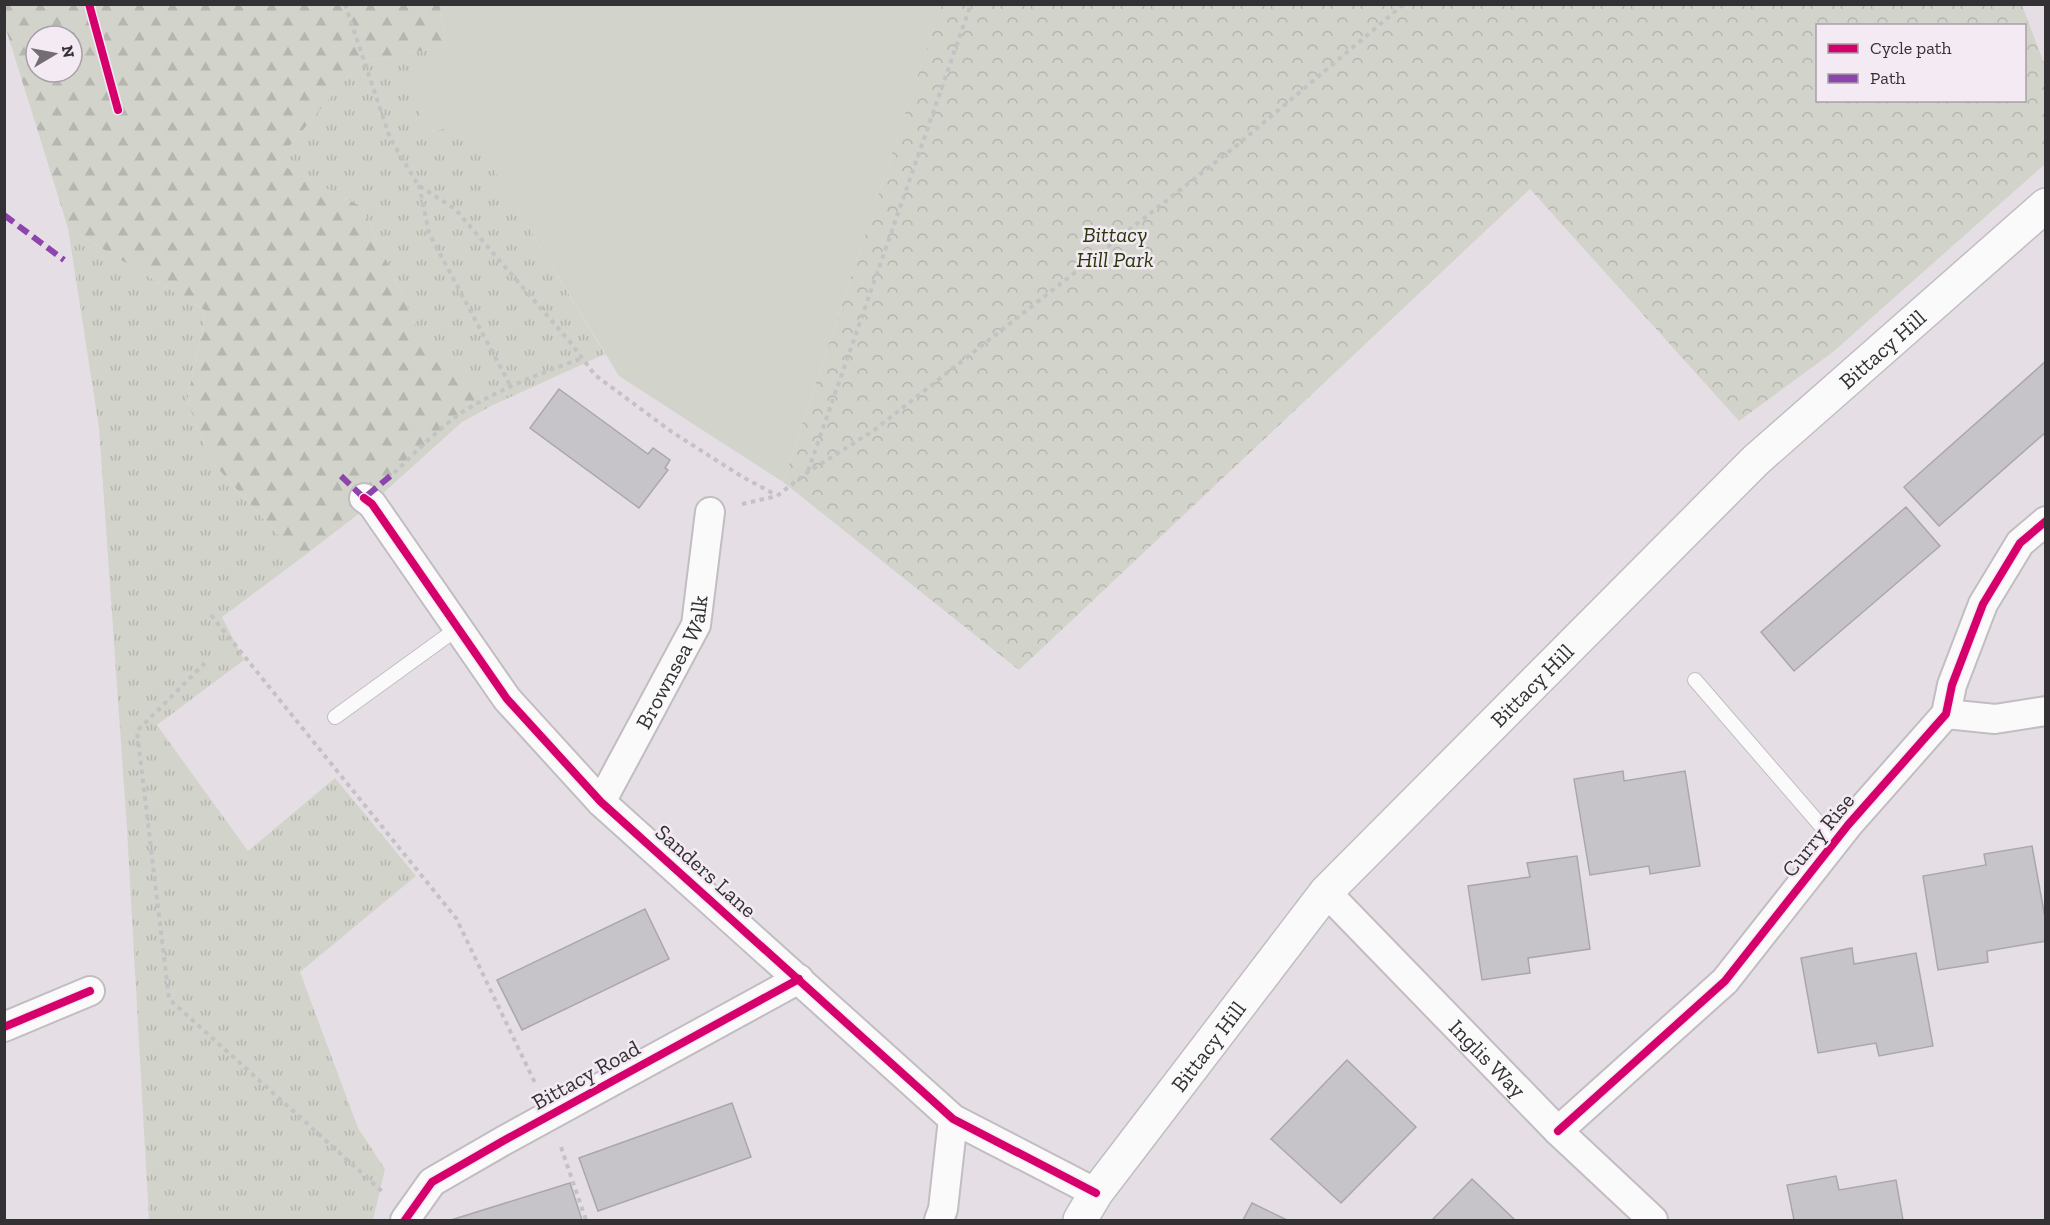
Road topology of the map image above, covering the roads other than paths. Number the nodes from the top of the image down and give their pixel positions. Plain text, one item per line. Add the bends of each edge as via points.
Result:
1 (2046, 205) edge
2 (364, 498) dead end
3 (710, 512) road end
4 (2046, 521) edge
5 (458, 628) junction
6 (1695, 680) dead end
7 (2046, 711) edge
8 (1946, 714) junction
9 (334, 717) dead end
10 (601, 802) junction
11 (1835, 842) junction
12 (1326, 892) junction
13 (799, 978) junction
14 (90, 991) dead end
15 (4, 1026) edge
16 (953, 1119) junction
17 (1558, 1131) junction
18 (1088, 1207) edge
19 (407, 1218) edge
20 (939, 1221) edge
21 (1653, 1221) edge

1 - 12 main road, Bittacy Hill via 1756,460
2 - 5 street, Sanders Lane
3 - 10 street, Brownsea Walk via 696,625
4 - 8 street, Curry Rise via 2020,543 1983,604 1952,685
5 - 9 lane
5 - 10 street, Sanders Lane via 507,699
6 - 11 lane
7 - 8 street via 1995,719
8 - 11 street, Curry Rise
10 - 13 street, Sanders Lane
11 - 17 street, Curry Rise via 1725,981
12 - 17 street, Inglis Way
12 - 18 main road, Bittacy Hill
13 - 16 street, Sanders Lane
13 - 19 street, Bittacy Road via 432,1182
14 - 15 street
16 - 18 street, Sanders Lane
16 - 20 street
17 - 21 street, Inglis Way

